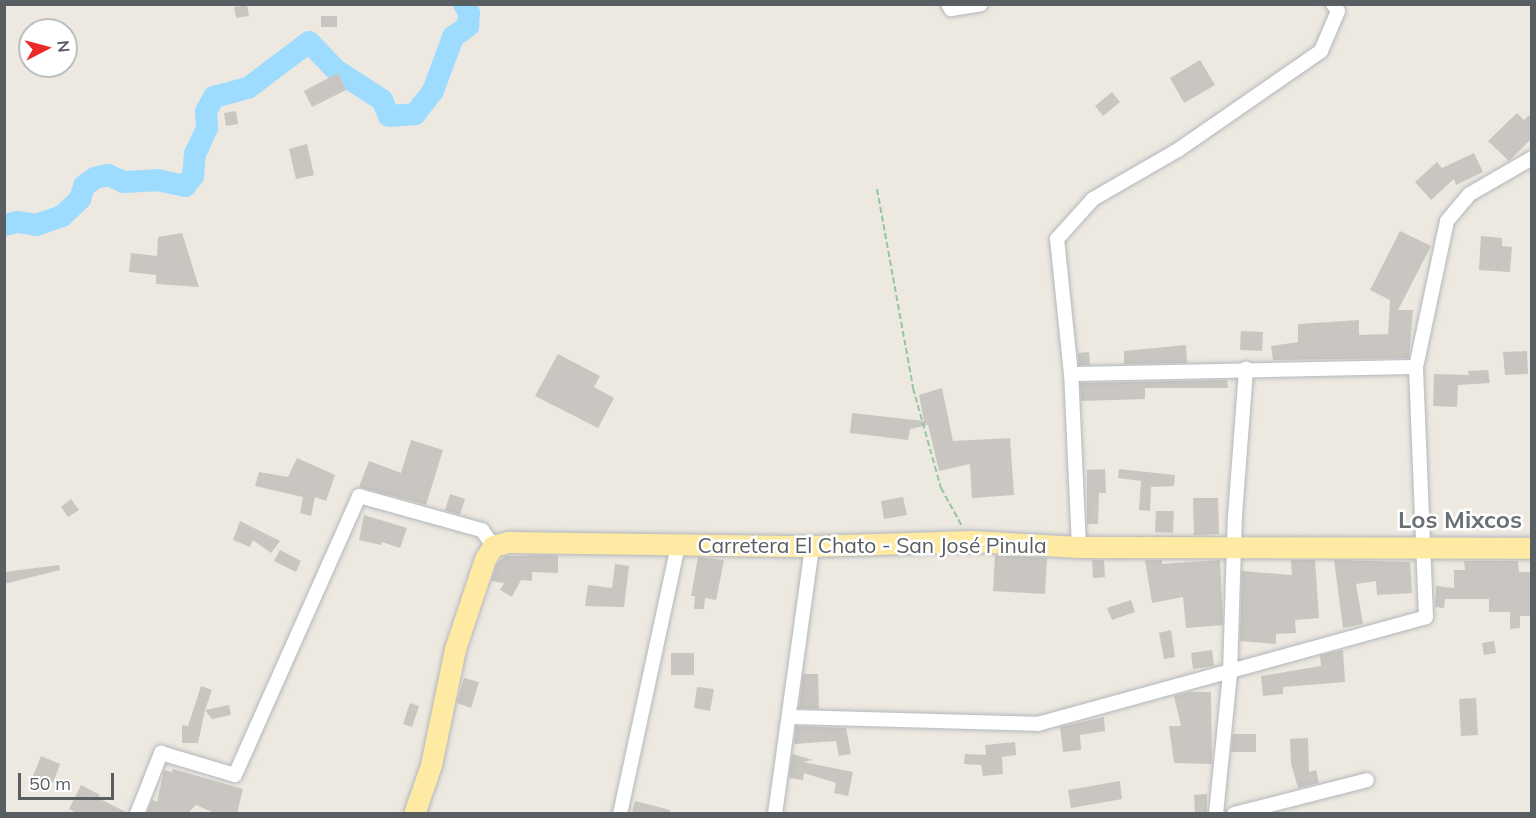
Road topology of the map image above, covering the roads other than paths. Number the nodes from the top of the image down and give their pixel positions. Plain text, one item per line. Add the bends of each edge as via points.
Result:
1 (948, 4) edge
2 (981, 4) edge
3 (1333, 4) edge
4 (1532, 158) edge
5 (1416, 367) junction
6 (1246, 368) junction
7 (1071, 374) junction
8 (678, 545) junction
9 (493, 546) junction
10 (812, 546) junction
11 (1234, 546) junction
12 (1423, 546) junction
13 (1079, 547) junction
14 (1532, 548) edge
15 (1230, 673) junction
16 (790, 717) junction
17 (1366, 780) dead end
18 (137, 813) edge
19 (414, 813) edge
20 (620, 813) edge
21 (775, 813) edge
22 (1216, 813) edge
23 (1234, 813) edge

1 - 2 street via 951,9
3 - 7 street via 1338,11 1321,51 1178,150 1093,199 1057,239
4 - 5 street via 1470,194 1447,221
5 - 6 street
5 - 12 street
6 - 7 street
6 - 11 street
7 - 13 street
8 - 9 main road, Carretera El Chato - San José Pinula via 508,542
8 - 10 main road, Carretera El Chato - San José Pinula
8 - 20 street
9 - 18 street via 482,530 359,496 235,775 161,753
9 - 19 main road via 455,649 431,765
10 - 13 main road, Carretera El Chato - San José Pinula via 971,541
10 - 16 street
11 - 12 main road, Carretera El Chato - San José Pinula
11 - 13 main road, Carretera El Chato - San José Pinula
11 - 15 street
12 - 14 main road, Carretera El Chato - San José Pinula
12 - 15 street via 1426,617
15 - 16 street via 1038,724
15 - 22 street
16 - 21 street
17 - 23 street

